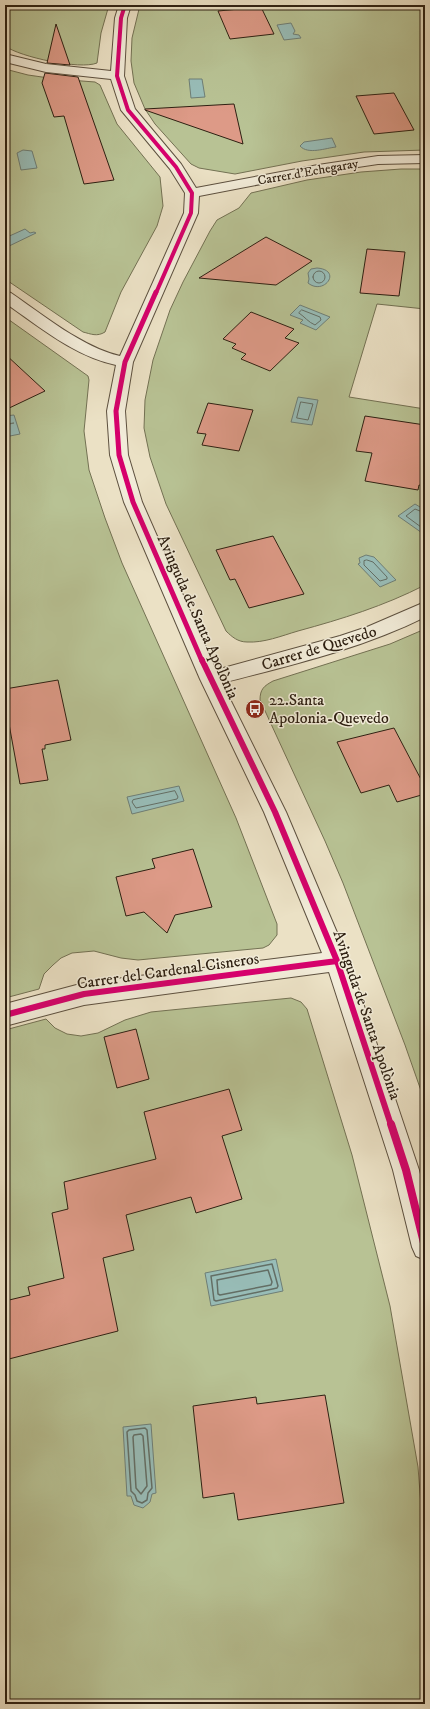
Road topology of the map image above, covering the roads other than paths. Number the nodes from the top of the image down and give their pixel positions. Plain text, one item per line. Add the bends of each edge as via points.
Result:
1 (125, 5) edge
2 (5, 58) edge
3 (117, 76) junction
4 (425, 158) edge
5 (192, 193) junction
6 (5, 296) edge
7 (125, 362) junction
8 (425, 609) edge
9 (210, 679) junction
10 (337, 961) junction
11 (5, 1015) edge
12 (425, 1247) edge

1 - 3 street via 121,18
2 - 3 street via 41,68
3 - 5 street via 128,110 176,167
4 - 5 street, Carrer d'Echegaray via 378,160 318,168
5 - 7 street, Avinguda de Santa Apolònia via 190,213
6 - 7 street via 76,344 106,358
7 - 9 street, Avinguda de Santa Apolònia via 116,411 119,454 133,502
8 - 9 street, Carrer de Quevedo via 354,640
9 - 10 street, Avinguda de Santa Apolònia via 275,812
10 - 11 street, Carrer del Cardenal Cisneros via 84,994
10 - 12 street, Avinguda de Santa Apolònia via 406,1170

